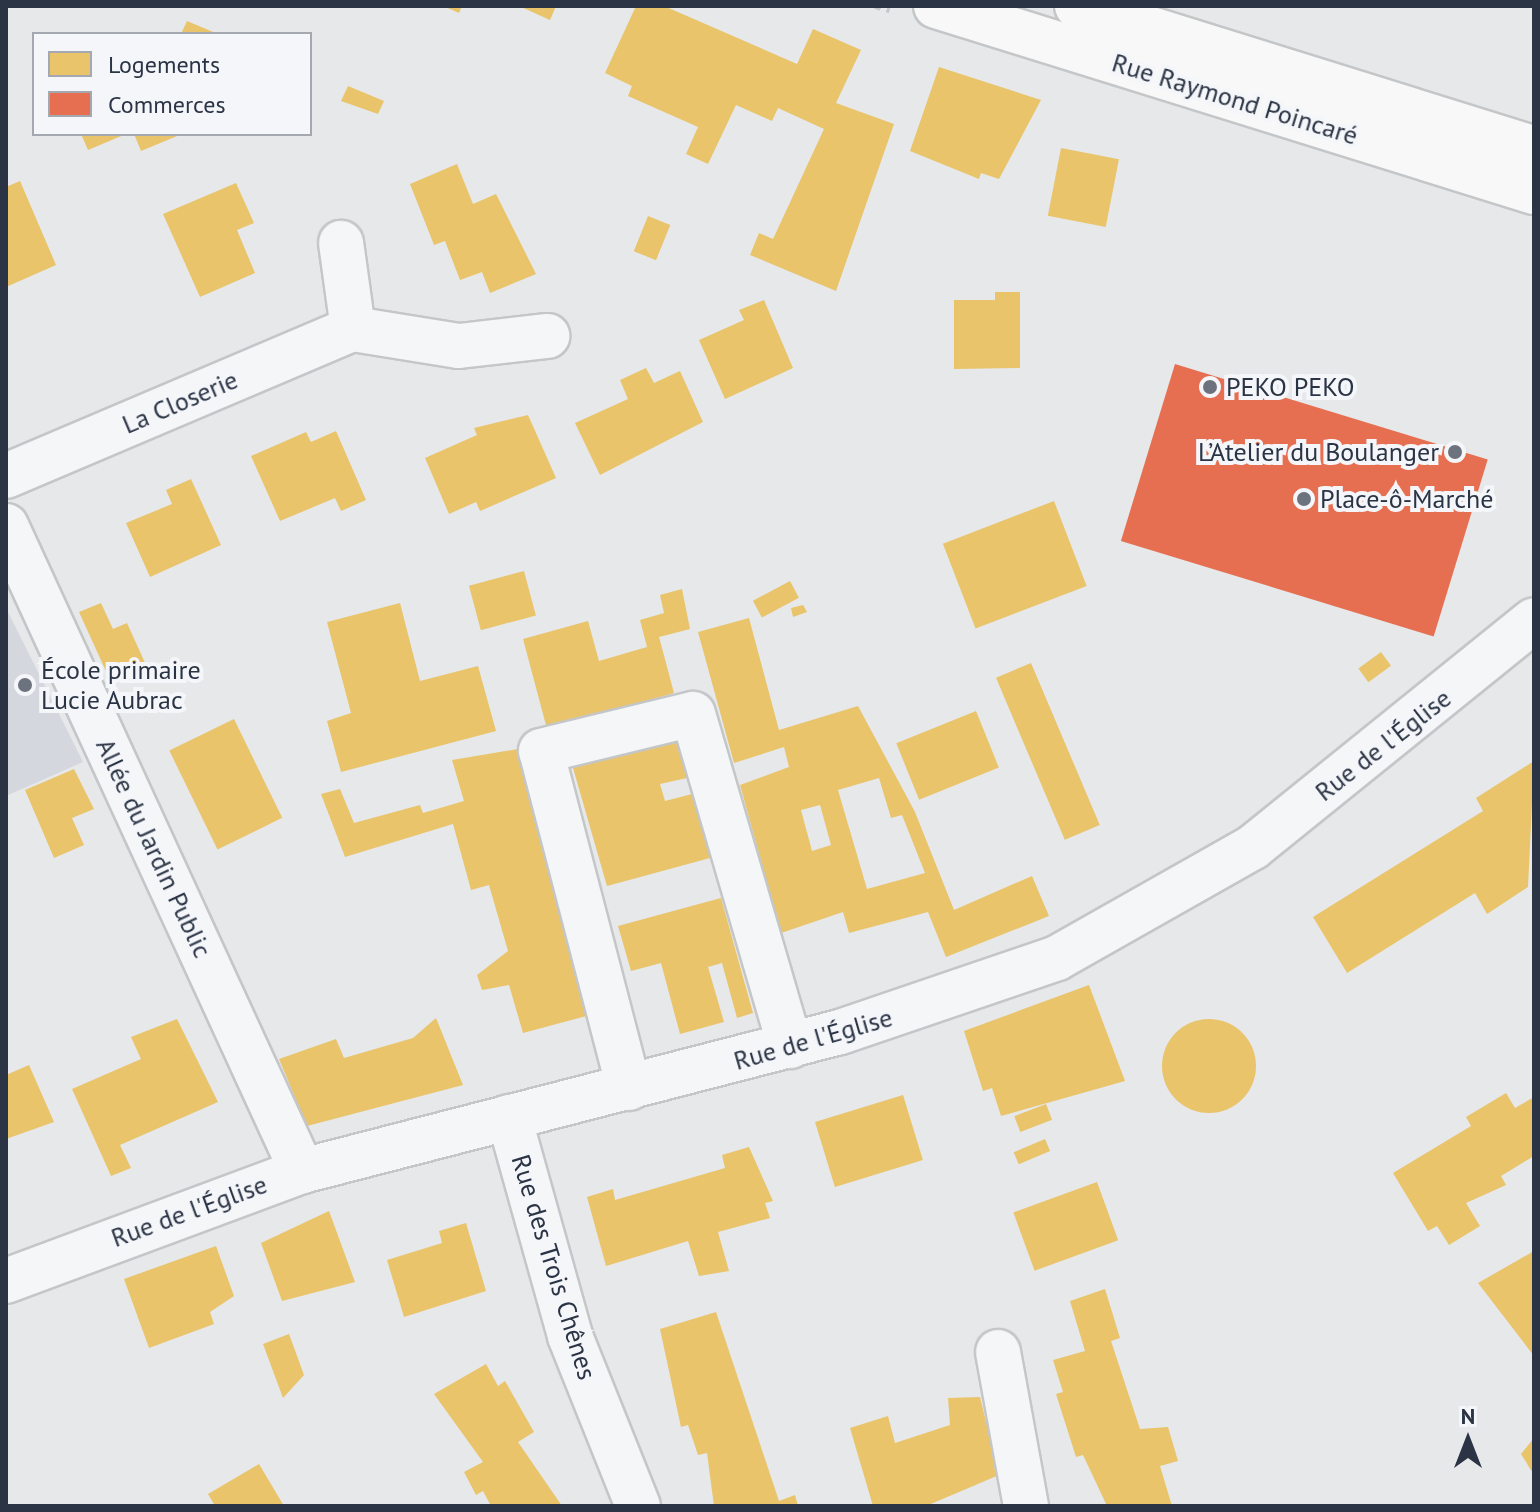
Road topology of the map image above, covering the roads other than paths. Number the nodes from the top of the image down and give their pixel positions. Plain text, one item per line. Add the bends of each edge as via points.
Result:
1 (936, 6) edge
2 (1077, 6) edge
3 (1534, 148) edge
4 (1534, 192) edge
5 (341, 243) dead end
6 (353, 329) junction
7 (547, 336) dead end
8 (6, 476) edge
9 (6, 526) edge
10 (1534, 620) edge
11 (790, 1046) junction
12 (629, 1088) junction
13 (509, 1117) junction
14 (302, 1171) junction
15 (6, 1281) edge
16 (998, 1352) dead end
17 (638, 1506) edge
18 (1026, 1506) edge

1 - 4 main road, Rue Raymond Poincaré
2 - 3 main road, Rue Raymond Poincaré
5 - 6 street
6 - 7 street via 483,347
6 - 8 street, La Closerie
9 - 14 street, Allée du Jardin Public
10 - 11 street, Rue de l'Église via 1253,847 1151,910 998,981
11 - 12 street, Rue de l'Église
11 - 12 street via 693,714 541,751
12 - 13 street, Rue de l'Église
13 - 14 street, Rue de l'Église
13 - 17 street, Rue des Trois Chênes via 570,1336
14 - 15 street, Rue de l'Église
16 - 18 street

